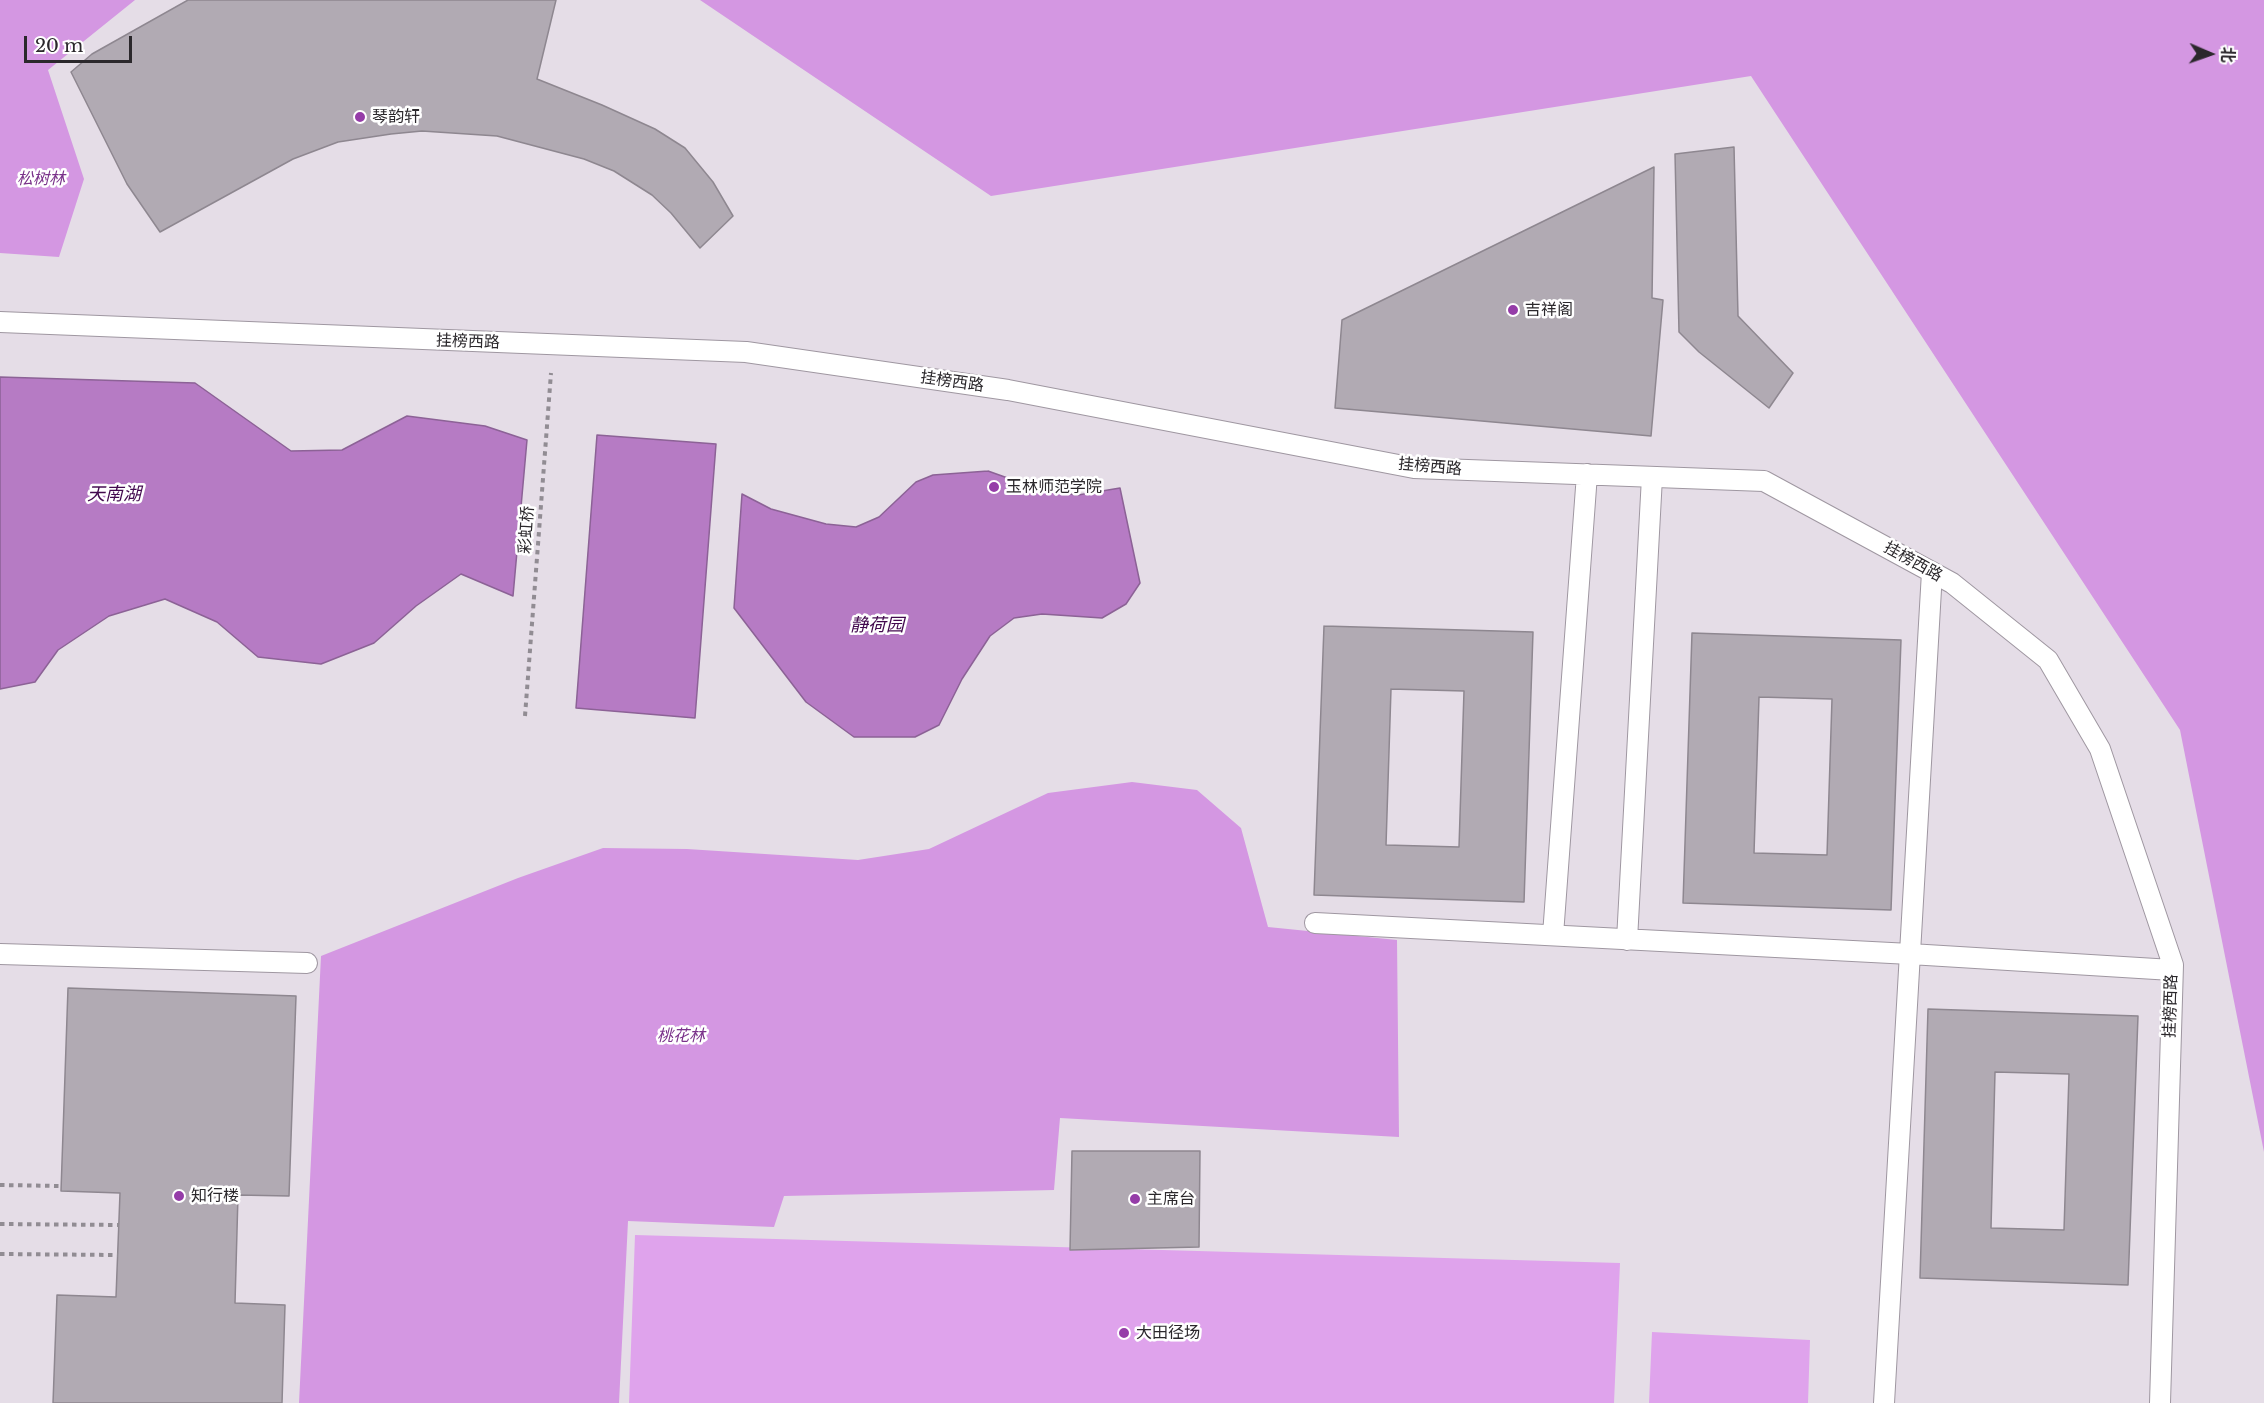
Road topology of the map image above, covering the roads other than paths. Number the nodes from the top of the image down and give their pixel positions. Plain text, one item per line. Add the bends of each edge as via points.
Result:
1 (0, 322) edge
2 (1587, 474) junction
3 (1652, 477) junction
4 (1932, 572) junction
5 (1315, 923) dead end
6 (1553, 935) junction
7 (1627, 940) junction
8 (0, 954) edge
9 (1910, 954) junction
10 (307, 963) dead end
11 (2172, 970) junction
12 (1884, 1403) edge
13 (2160, 1403) edge

1 - 2 lane, 挂榜西路 via 746,352 1008,390 1414,468
2 - 3 lane, 挂榜西路
2 - 6 lane
3 - 4 lane, 挂榜西路 via 1764,481
3 - 7 lane
4 - 9 lane
4 - 11 lane, 挂榜西路 via 1952,583 2048,660 2100,749
5 - 6 lane
6 - 7 lane
7 - 9 lane
8 - 10 lane
9 - 11 lane
9 - 12 lane
11 - 13 lane, 挂榜西路

